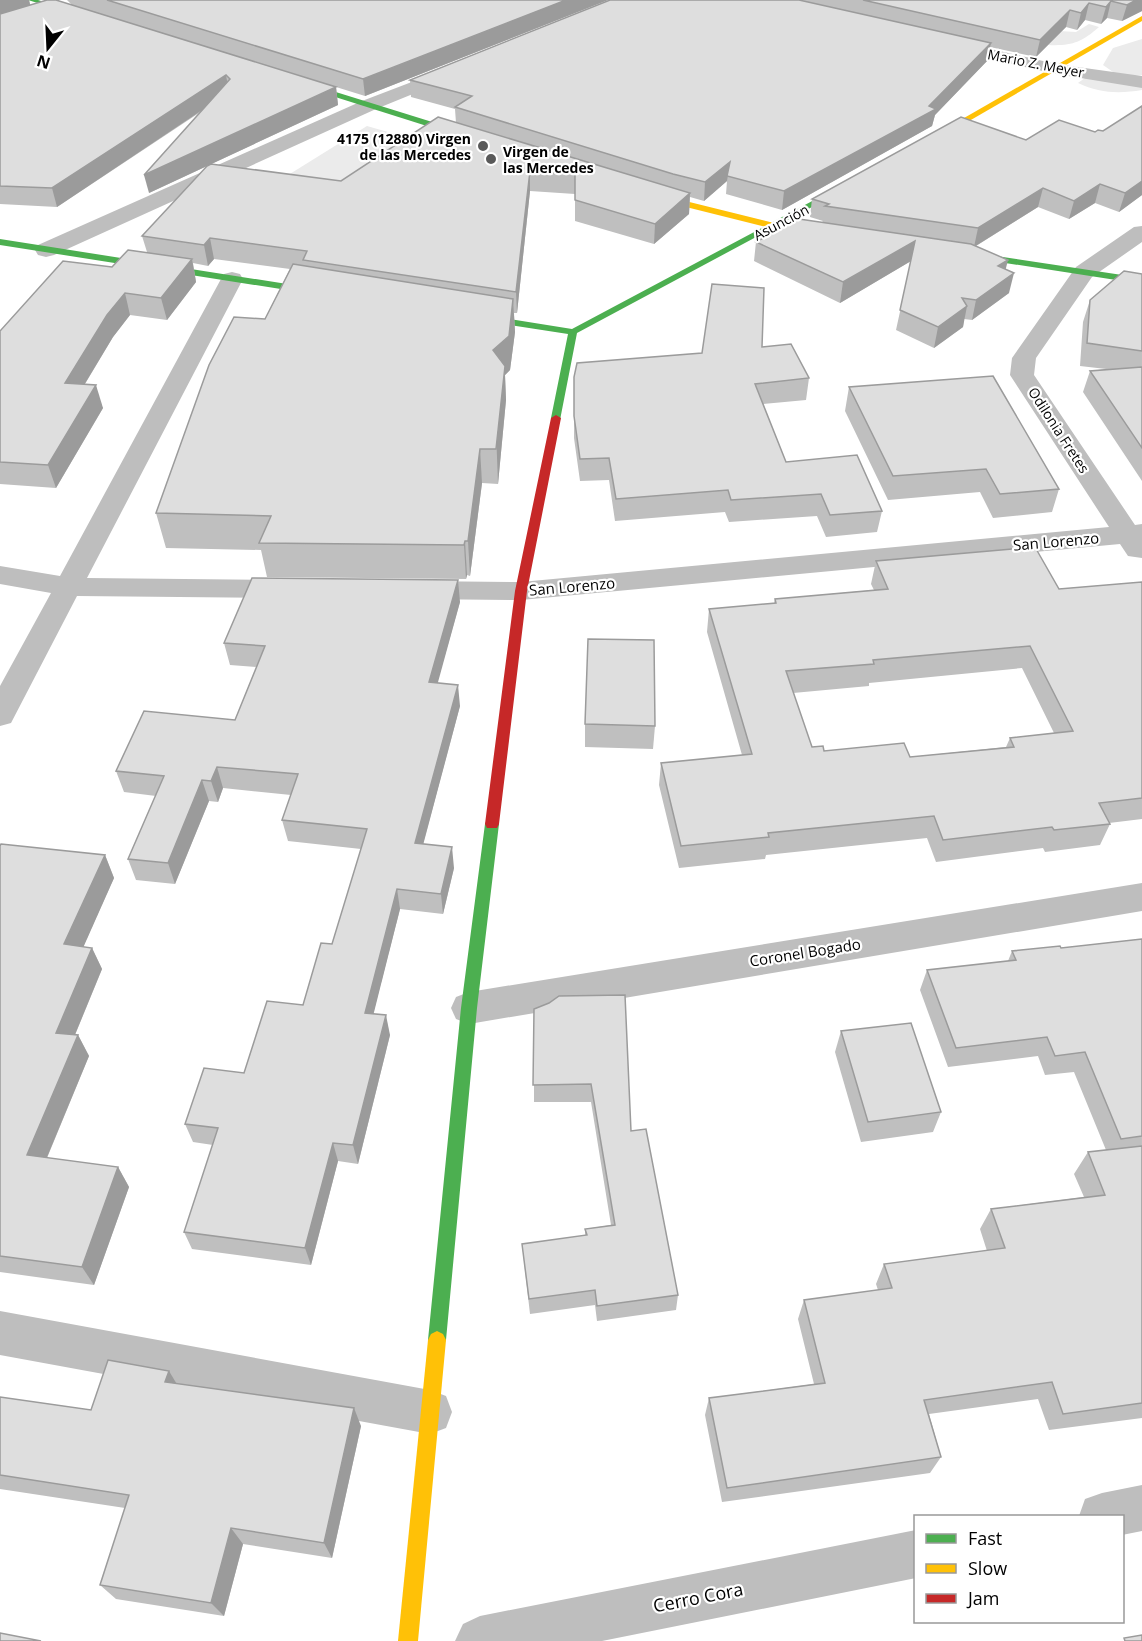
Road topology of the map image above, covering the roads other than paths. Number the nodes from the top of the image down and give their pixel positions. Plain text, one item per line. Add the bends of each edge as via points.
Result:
1 (31, 0) edge
2 (80, 0) edge
3 (56, 8) junction
4 (33, 15) edge
5 (89, 18) edge
6 (1142, 18) edge
7 (929, 40) edge
8 (467, 66) edge
9 (1056, 69) junction
10 (280, 77) edge
11 (1142, 82) edge
12 (369, 105) junction
13 (483, 141) edge
14 (920, 146) edge
15 (868, 175) edge
16 (631, 189) edge
17 (774, 226) junction
18 (1142, 232) edge
19 (843, 237) edge
20 (0, 242) edge
21 (46, 250) junction
22 (946, 252) edge
23 (1083, 272) junction
24 (232, 279) junction
25 (1142, 281) edge
26 (338, 296) edge
27 (455, 314) edge
28 (573, 332) junction
29 (1137, 541) edge
30 (0, 575) edge
31 (68, 587) junction
32 (318, 589) edge
33 (390, 590) edge
34 (521, 591) junction
35 (0, 715) edge
36 (1142, 897) edge
37 (469, 1008) junction
38 (0, 1333) edge
39 (430, 1412) junction
40 (1142, 1508) edge
41 (1107, 1515) edge
42 (914, 1554) edge
43 (408, 1641) edge
44 (480, 1641) edge

1 - 3 street
2 - 3 street
3 - 4 street
3 - 5 street
6 - 9 street
7 - 9 street, Mario Z. Meyer
8 - 12 street
9 - 11 street, Mario Z. Meyer
9 - 14 street
10 - 12 street
12 - 13 street
12 - 21 street
15 - 17 street, Asunción
16 - 17 street
17 - 19 street
17 - 28 street, Asunción
18 - 23 street
20 - 21 street
21 - 24 street
22 - 23 street
23 - 25 street
23 - 29 street, Odilonia Fretes via 1024,358 1022,375
24 - 26 street
24 - 31 street
27 - 28 street
28 - 34 street
29 - 34 street, San Lorenzo
30 - 31 street
31 - 32 street
31 - 35 street
33 - 34 street, San Lorenzo
34 - 37 street
36 - 37 street, Coronel Bogado
37 - 39 street
38 - 39 street
39 - 43 street
40 - 41 street
42 - 44 street, Cerro Cora

